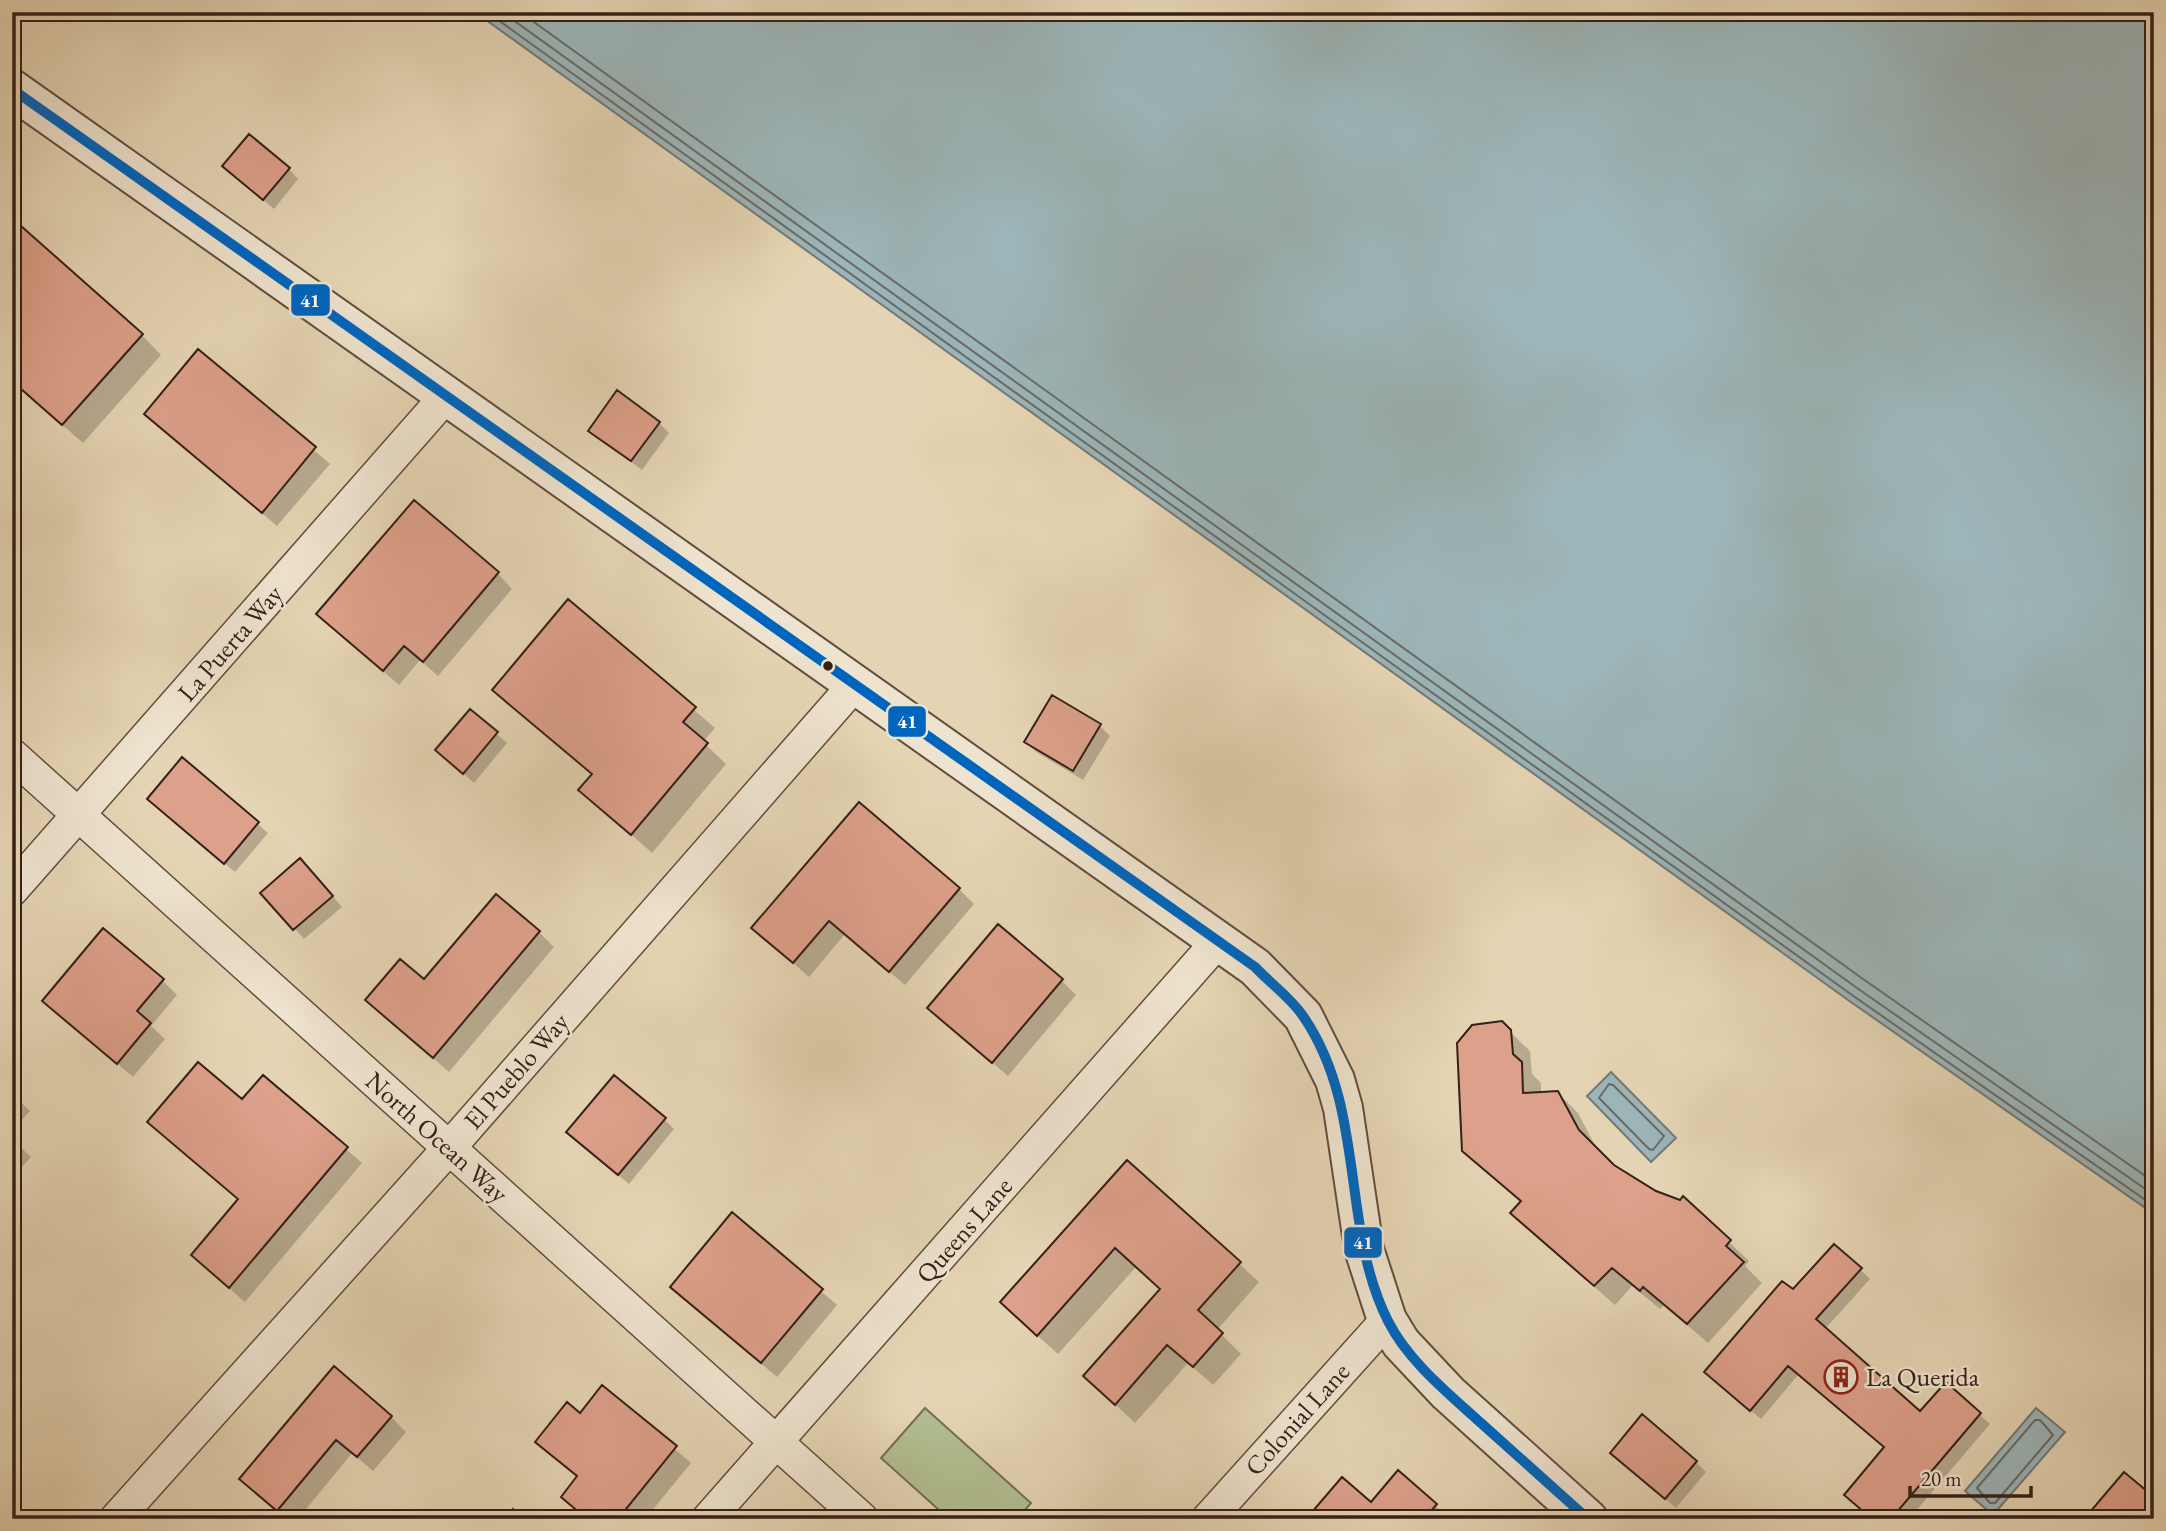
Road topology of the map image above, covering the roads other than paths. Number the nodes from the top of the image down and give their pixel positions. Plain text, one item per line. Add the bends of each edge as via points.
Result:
1 (18, 102) edge
2 (447, 395) junction
3 (856, 683) junction
4 (12, 755) edge
5 (80, 816) junction
6 (12, 890) edge
7 (1219, 940) junction
8 (449, 1148) junction
9 (1387, 1320) junction
10 (777, 1442) junction
11 (116, 1519) edge
12 (708, 1519) edge
13 (862, 1519) edge
14 (1208, 1519) edge
15 (1588, 1519) edge

1 - 2 street
2 - 3 street
2 - 5 street, La Puerta Way
3 - 7 street
3 - 8 street, El Pueblo Way
4 - 5 street, North Ocean Way
5 - 6 street, La Puerta Way
5 - 8 street, North Ocean Way
7 - 9 street via 1255,967 1303,1016 1335,1080 1364,1248
7 - 10 street, Queens Lane
8 - 10 street, North Ocean Way
8 - 11 street, El Pueblo Way
9 - 14 street, Colonial Lane
9 - 15 street via 1401,1343 1448,1393
10 - 12 street, Queens Lane
10 - 13 street, North Ocean Way

